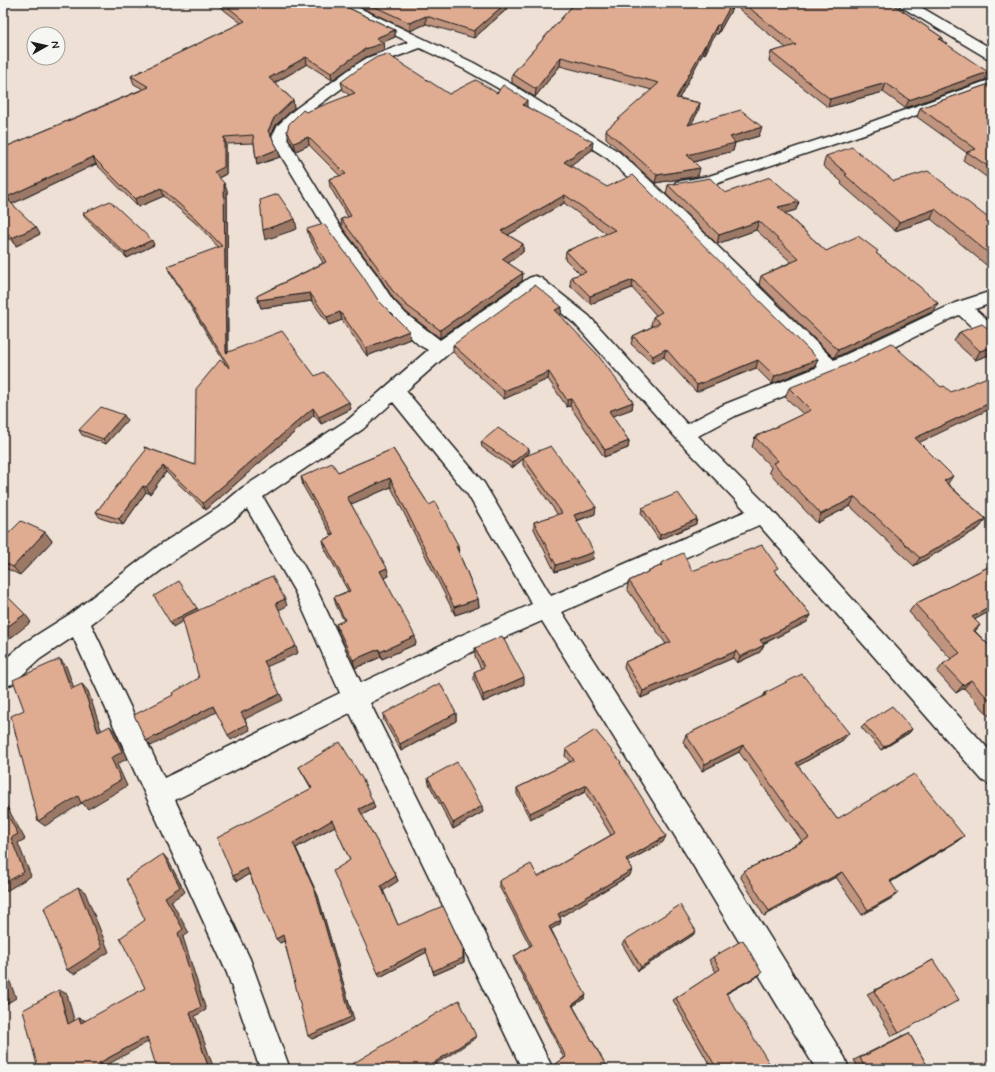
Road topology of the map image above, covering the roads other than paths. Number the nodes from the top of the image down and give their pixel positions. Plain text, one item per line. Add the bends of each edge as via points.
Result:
1 (339, 3) edge
2 (905, 3) edge
3 (420, 43) junction
4 (992, 55) edge
5 (992, 83) edge
6 (651, 190) junction
7 (992, 297) edge
8 (961, 307) junction
9 (992, 334) edge
10 (441, 349) junction
11 (832, 369) junction
12 (394, 390) junction
13 (684, 434) junction
14 (250, 494) junction
15 (762, 514) junction
16 (546, 608) junction
17 (78, 621) junction
18 (3, 676) edge
19 (355, 698) junction
20 (992, 772) edge
21 (159, 794) junction
22 (275, 1069) edge
23 (538, 1069) edge
24 (834, 1069) edge

1 - 3 street
2 - 4 street
3 - 6 street via 469,66 515,92 613,155
3 - 10 street via 372,61 359,69 299,113 282,129 279,139 314,199 386,303 426,340
5 - 6 street via 712,180
6 - 11 street
7 - 8 street
8 - 9 street
8 - 11 street
10 - 12 street
10 - 13 street via 535,282 582,320
11 - 13 street via 730,410
12 - 14 street via 356,424
12 - 16 street via 476,489
13 - 15 street
14 - 17 street via 226,514 169,551
14 - 19 street via 304,587
15 - 16 street
15 - 20 street
16 - 19 street
16 - 24 street via 700,850
17 - 18 street via 32,651
17 - 21 street
19 - 21 street
19 - 23 street
21 - 22 street via 240,969

